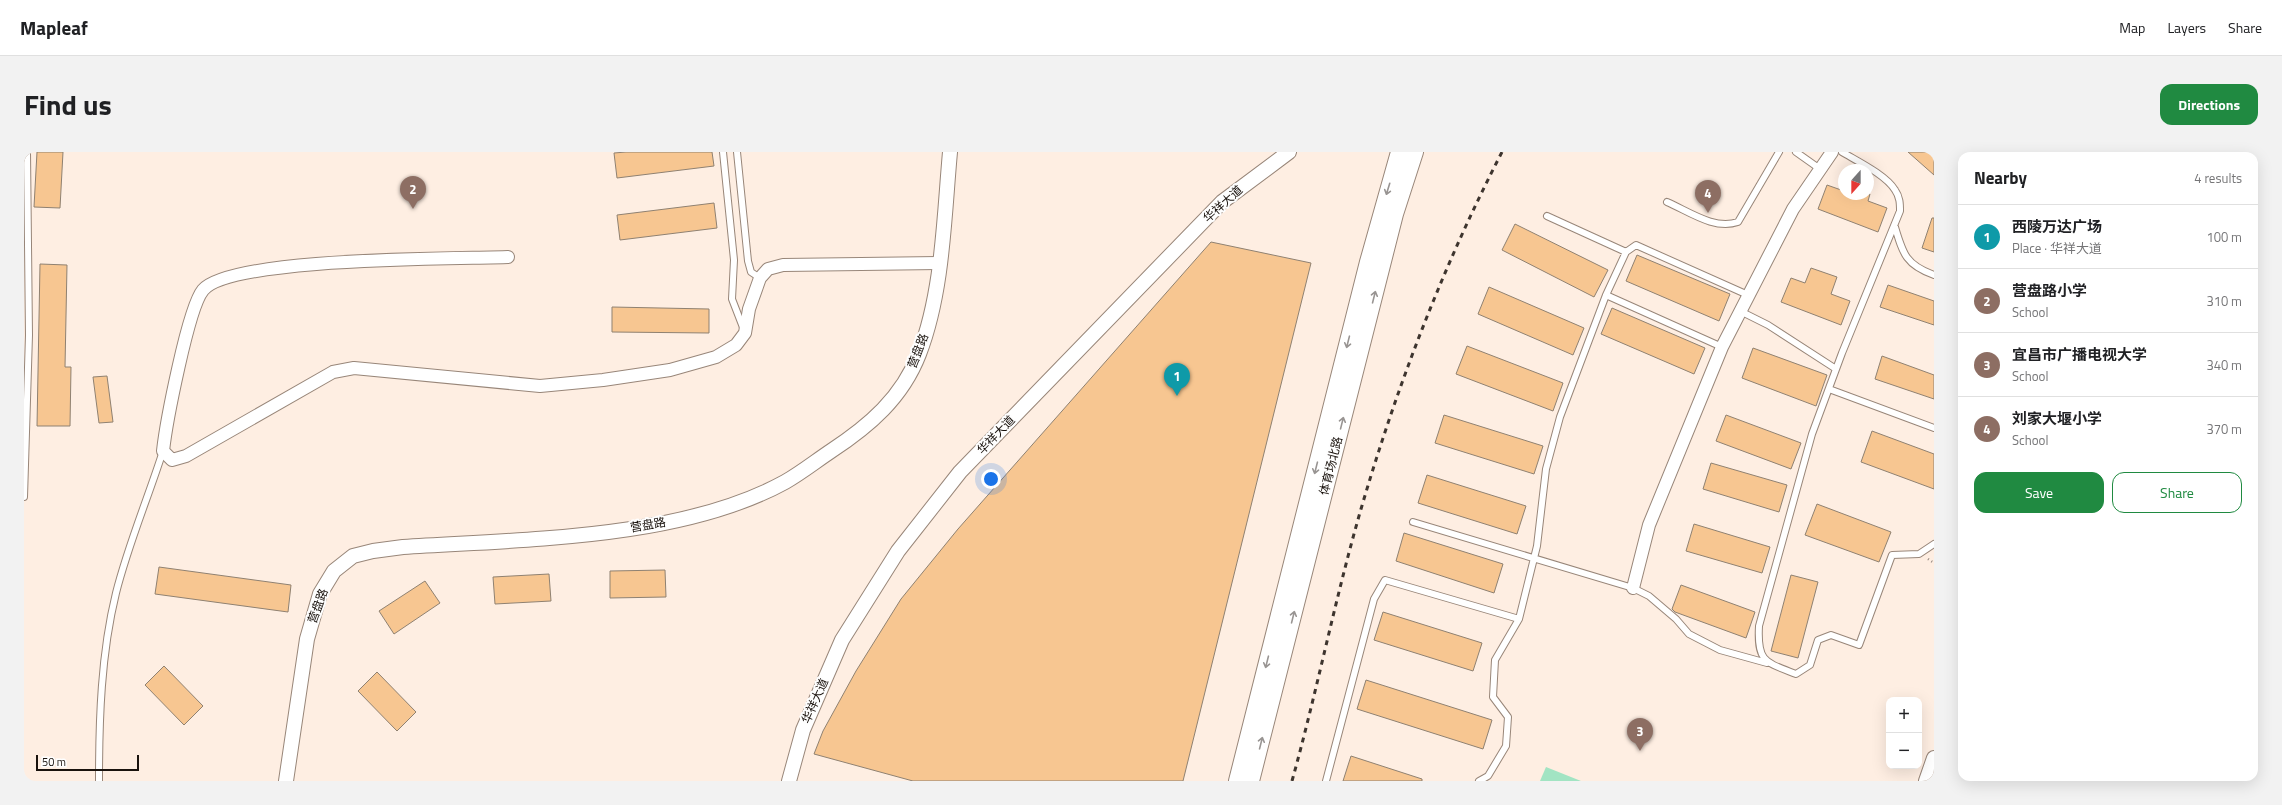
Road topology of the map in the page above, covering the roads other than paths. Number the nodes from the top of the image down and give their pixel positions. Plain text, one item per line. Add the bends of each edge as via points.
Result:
1 (27, 152) edge
2 (722, 152) edge
3 (737, 152) edge
4 (950, 152) edge
5 (1289, 152) edge
6 (1400, 152) edge
7 (1415, 152) edge
8 (1779, 152) edge
9 (1796, 152) edge
10 (1832, 152) edge
11 (1842, 152) edge
12 (1820, 169) junction
13 (1667, 202) dead end
14 (1547, 216) dead end
15 (1895, 227) junction
16 (1626, 252) junction
17 (508, 257) dead end
18 (939, 263) junction
19 (1934, 275) edge
20 (760, 278) junction
21 (1606, 295) junction
22 (1748, 295) junction
23 (1740, 311) junction
24 (746, 333) junction
25 (1722, 347) junction
26 (1836, 369) junction
27 (1829, 389) junction
28 (1934, 428) edge
29 (163, 451) junction
30 (24, 497) edge
31 (1413, 522) dead end
32 (1934, 544) edge
33 (1534, 559) junction
34 (1633, 588) junction
35 (1520, 618) junction
36 (1767, 663) junction
37 (1934, 758) edge
38 (99, 781) edge
39 (286, 781) edge
40 (789, 781) edge
41 (1237, 781) edge
42 (1252, 781) edge
43 (1326, 781) edge
44 (1479, 781) edge
45 (1926, 781) edge

1 - 30 lane via 29,335
2 - 24 lane via 734,260 732,299
3 - 20 lane via 748,261 751,272
4 - 18 street, 营盘路
5 - 40 street, 华祥大道 via 1222,202 960,472 898,551 842,640 803,730
6 -> 41 main road, 体育场北路 via 1366,270
42 -> 7 main road, 体育场北路 via 1393,222
8 - 13 lane via 1738,222 1728,226 1715,224
9 - 12 lane
10 - 12 street
11 - 15 lane via 1895,189 1900,211
12 - 22 street via 1793,209
14 - 16 lane
15 - 19 lane via 1908,261 1920,270
15 - 26 lane
16 - 21 lane
16 - 22 lane via 1636,245
17 - 29 street via 294,265 225,279 204,290 193,315 165,431
18 - 20 street via 783,265 768,269
18 - 39 street, 营盘路 via 929,321 919,354 906,380 888,405 863,430 785,482 743,501 695,517 605,533 373,551 353,556 334,571 320,594 306,638
20 - 24 street via 749,308
21 - 25 lane
21 - 33 lane via 1560,417 1546,469
22 - 23 street
23 - 25 street
23 - 26 lane via 1768,325
24 - 29 street via 736,345 716,357 670,370 540,386 354,368 333,372 186,456 172,460
25 - 34 street via 1649,525
26 - 27 lane
27 - 28 lane
27 - 36 lane via 1812,434 1792,501 1759,626 1758,648
29 - 38 lane via 116,593 99,724
31 - 33 lane
32 - 36 lane via 1919,554 1892,555 1859,645 1830,635 1818,640 1810,665 1796,674
33 - 34 lane
33 - 35 lane
34 - 36 lane via 1649,596 1689,634 1720,650
35 - 43 lane via 1385,580 1374,599
35 - 44 lane via 1495,660 1493,697 1508,717 1506,746 1488,776
37 - 45 street

